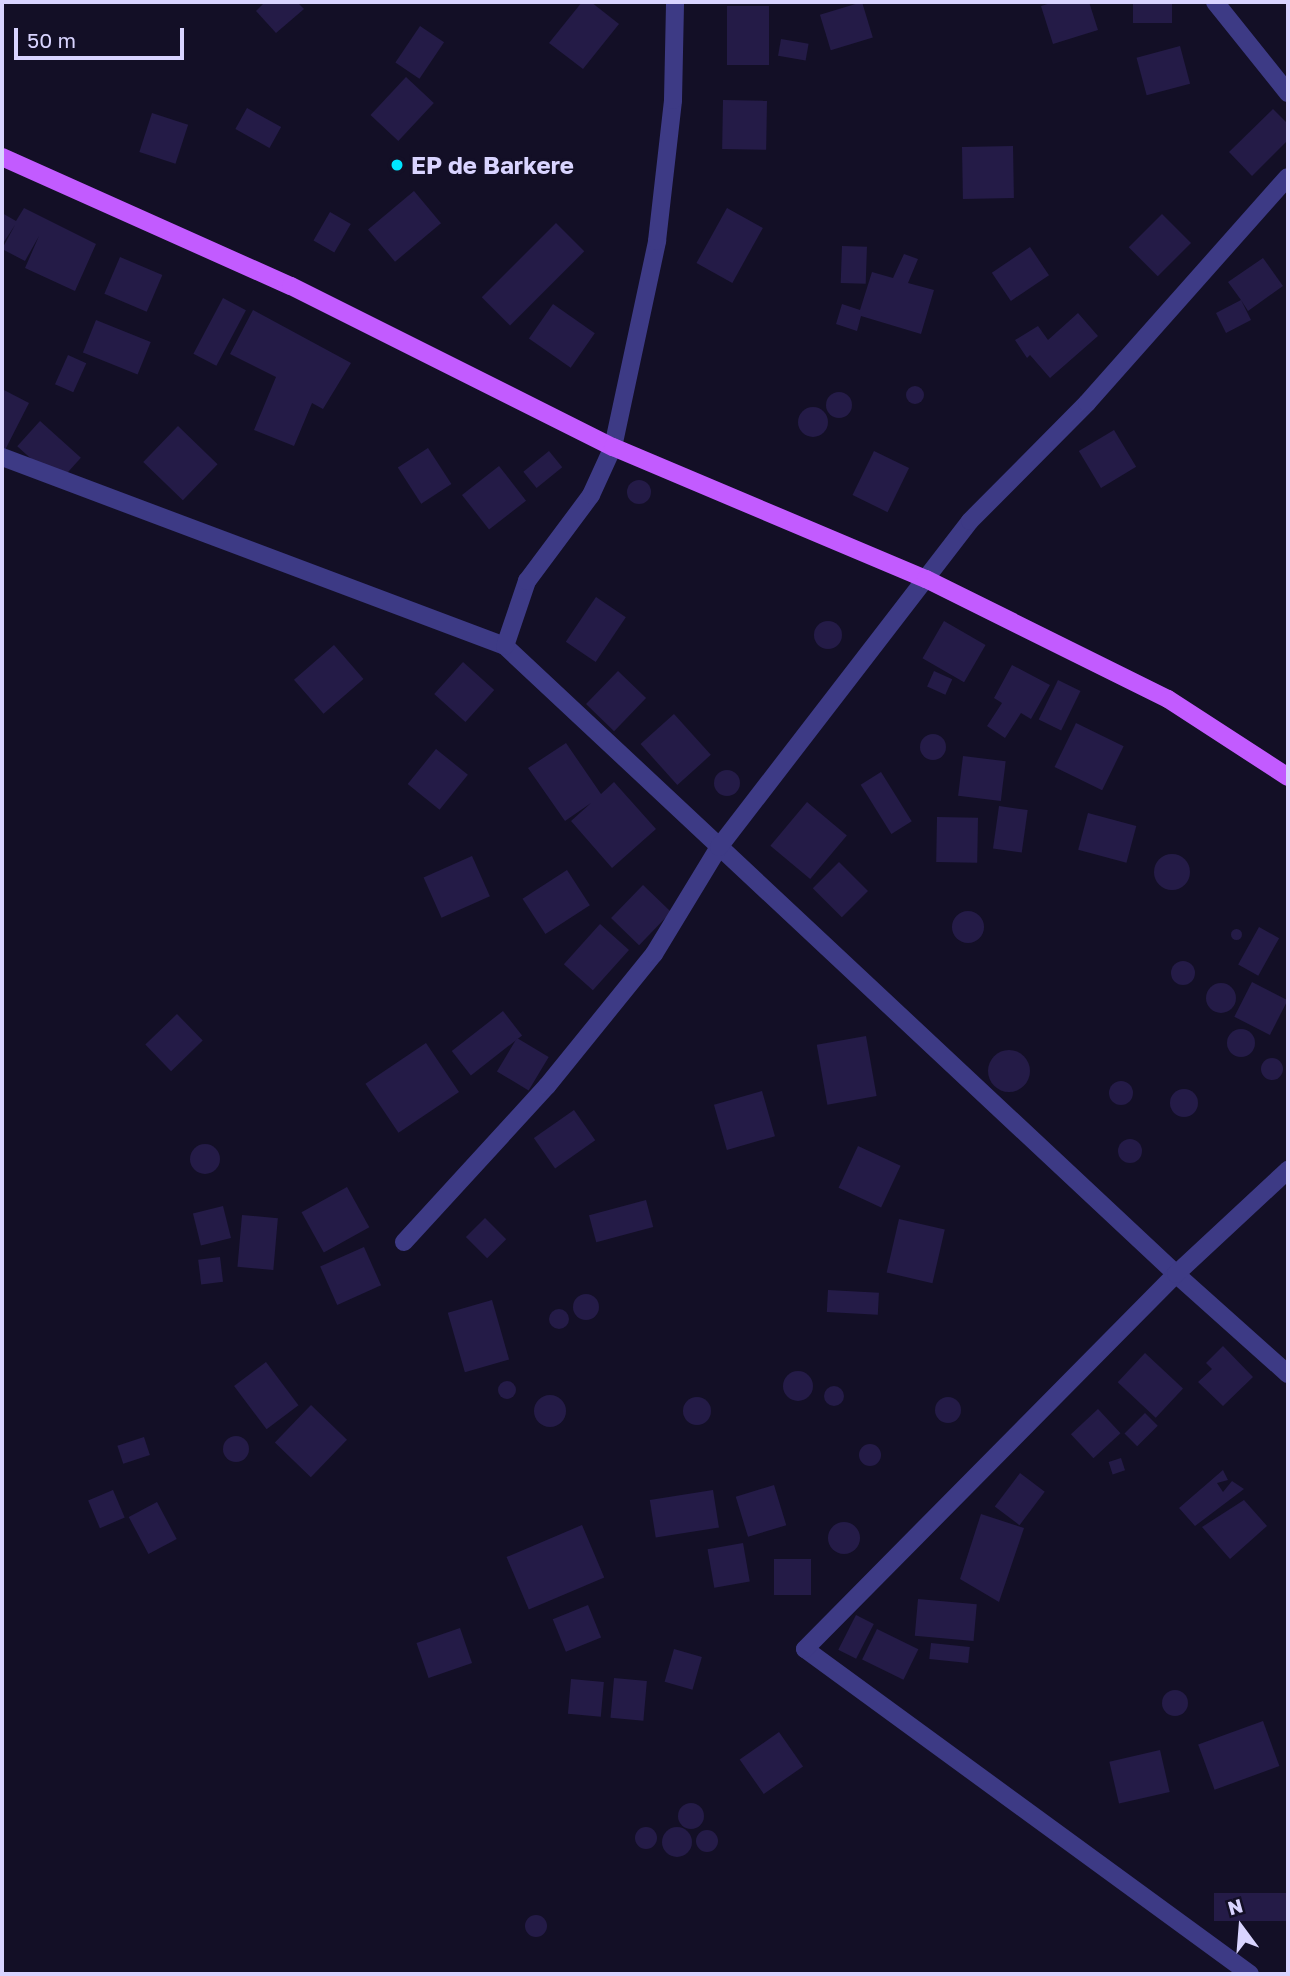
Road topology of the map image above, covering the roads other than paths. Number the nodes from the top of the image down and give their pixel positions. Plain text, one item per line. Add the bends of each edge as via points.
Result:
1 (675, 2) edge
2 (1215, 2) edge
3 (1288, 93) edge
4 (2, 157) edge
5 (1288, 177) edge
6 (613, 447) junction
7 (2, 457) edge
8 (926, 579) junction
9 (505, 646) junction
10 (1288, 777) edge
11 (719, 847) junction
12 (1288, 1170) edge
13 (404, 1242) dead end
14 (1175, 1274) junction
15 (1288, 1374) edge
16 (1250, 1974) edge

1 - 6 street via 673,100 657,241
2 - 3 street
4 - 6 main road via 290,286
5 - 8 street via 1087,403 970,521
6 - 8 main road
6 - 9 street via 591,495 527,581
7 - 9 street
8 - 10 main road via 1168,699
8 - 11 street
9 - 11 street
11 - 13 street via 654,954 547,1086
11 - 14 street
12 - 14 street
14 - 15 street
14 - 16 street via 805,1649

